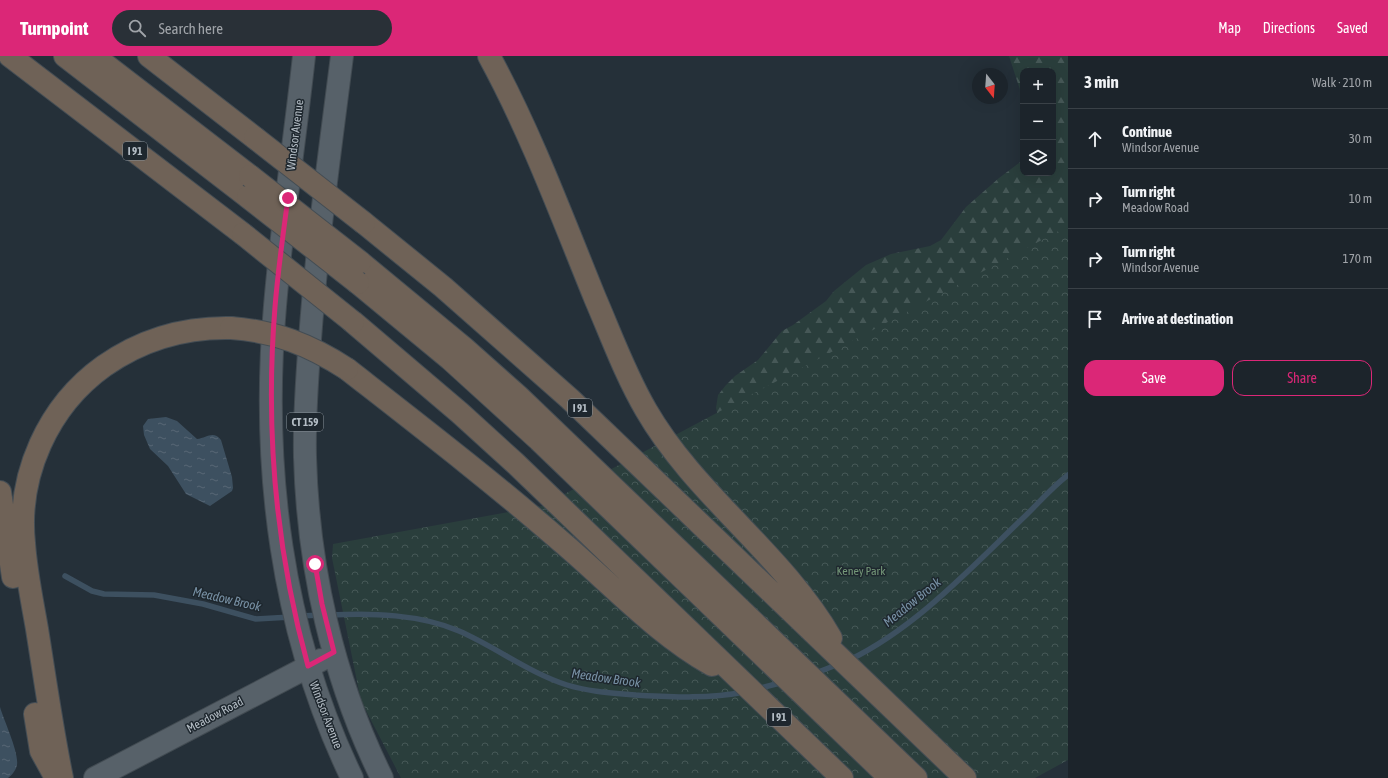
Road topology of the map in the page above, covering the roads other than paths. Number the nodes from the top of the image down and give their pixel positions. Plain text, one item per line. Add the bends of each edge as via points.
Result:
1 (10, 56) edge
2 (65, 56) edge
3 (94, 56) edge
4 (149, 56) edge
5 (304, 56) edge
6 (342, 56) edge
7 (489, 56) edge
8 (249, 186) junction
9 (359, 272) junction
10 (0, 492) edge
11 (334, 652) junction
12 (843, 661) junction
13 (308, 666) junction
14 (740, 679) junction
15 (56, 778) edge
16 (62, 778) edge
17 (95, 778) edge
18 (352, 778) edge
19 (382, 778) edge
20 (842, 778) edge
21 (890, 778) edge
22 (916, 778) edge
23 (965, 778) edge

1 - 14 highway, I 91, bridge via 243,234 353,322 454,408 515,463
2 - 8 highway
3 - 8 highway
4 - 12 highway, I 91, bridge via 443,287 570,399
5 - 13 main road, Windsor Avenue / CT 159 via 275,306 271,382 275,496 281,546 292,605
6 - 11 main road, CT 159 via 313,304 305,456 308,510 322,604
7 - 12 highway via 535,152 625,368 647,411 688,468 808,601
8 - 9 highway, bridge
9 - 21 highway via 533,434
9 - 22 highway via 464,348 518,396
10 - 15 highway via 41,752
11 - 13 main road, Meadow Road
11 - 19 main road, CT 159 via 356,720
12 - 23 highway, I 91
13 - 17 main road, Meadow Road
13 - 18 main road, Windsor Avenue / CT 159 via 326,721
14 - 16 highway, bridge via 700,658 660,628 516,504 346,369 312,348 262,331 231,328 195,330 143,344 110,362 85,381 65,403 45,433 36,455 25,502 24,542 53,736
14 - 20 highway, I 91

